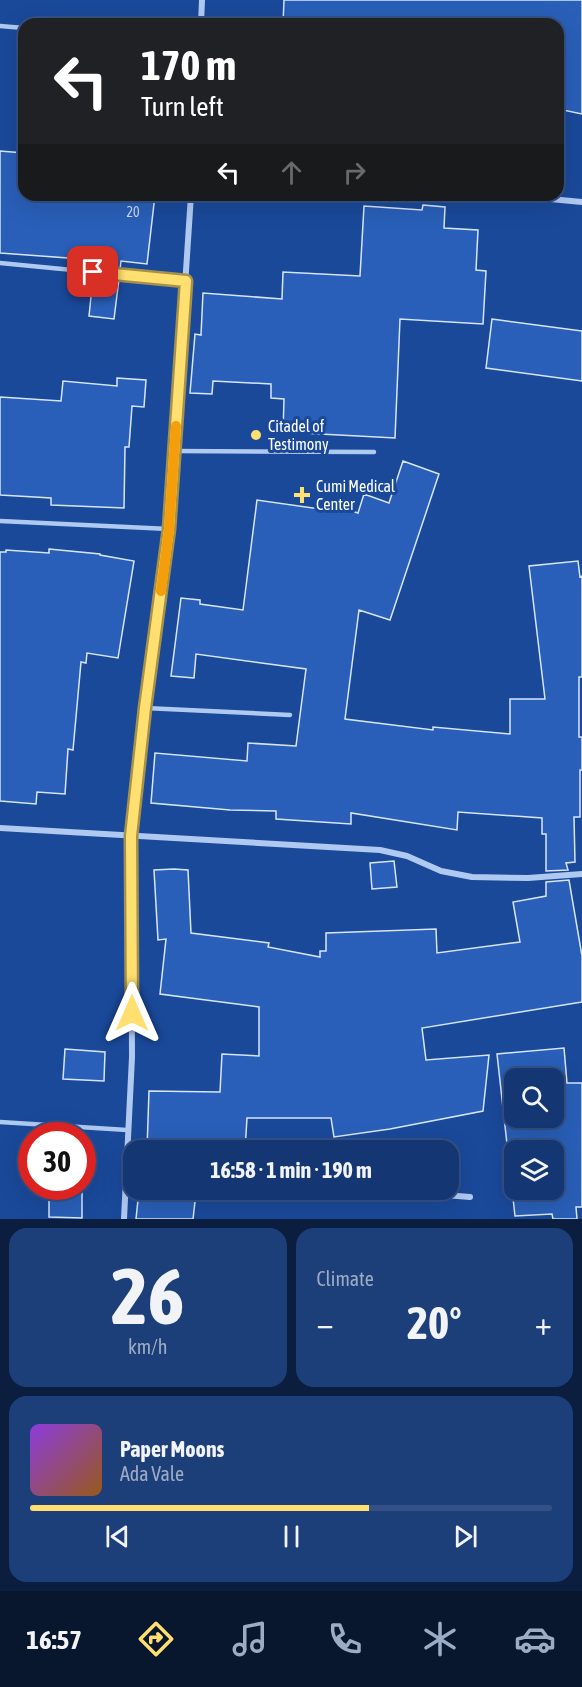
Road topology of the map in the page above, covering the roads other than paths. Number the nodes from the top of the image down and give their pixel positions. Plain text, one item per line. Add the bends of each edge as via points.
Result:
1 (202, 0) edge
2 (201, 18) edge
3 (0, 26) edge
4 (18, 28) edge
5 (564, 200) edge
6 (191, 201) edge
7 (582, 202) edge
8 (0, 263) edge
9 (186, 281) junction
10 (174, 451) junction
11 (375, 453) dead end
12 (0, 521) edge
13 (169, 529) junction
14 (145, 708) junction
15 (290, 715) dead end
16 (0, 828) edge
17 (131, 836) junction
18 (582, 873) edge
19 (0, 1122) edge
20 (128, 1130) junction
21 (127, 1140) edge
22 (459, 1196) edge
23 (470, 1197) dead end
24 (124, 1200) edge
25 (124, 1219) edge

1 - 2 street
3 - 4 lane
5 - 7 street
6 - 9 street
8 - 9 lane
9 - 10 street
10 - 11 lane
10 - 13 street
12 - 13 lane
13 - 14 street
14 - 15 lane
14 - 17 street
16 - 17 street
17 - 18 street via 380,850 472,877 528,878
17 - 20 street via 132,1058
19 - 20 lane
20 - 21 street
22 - 23 street
24 - 25 street

